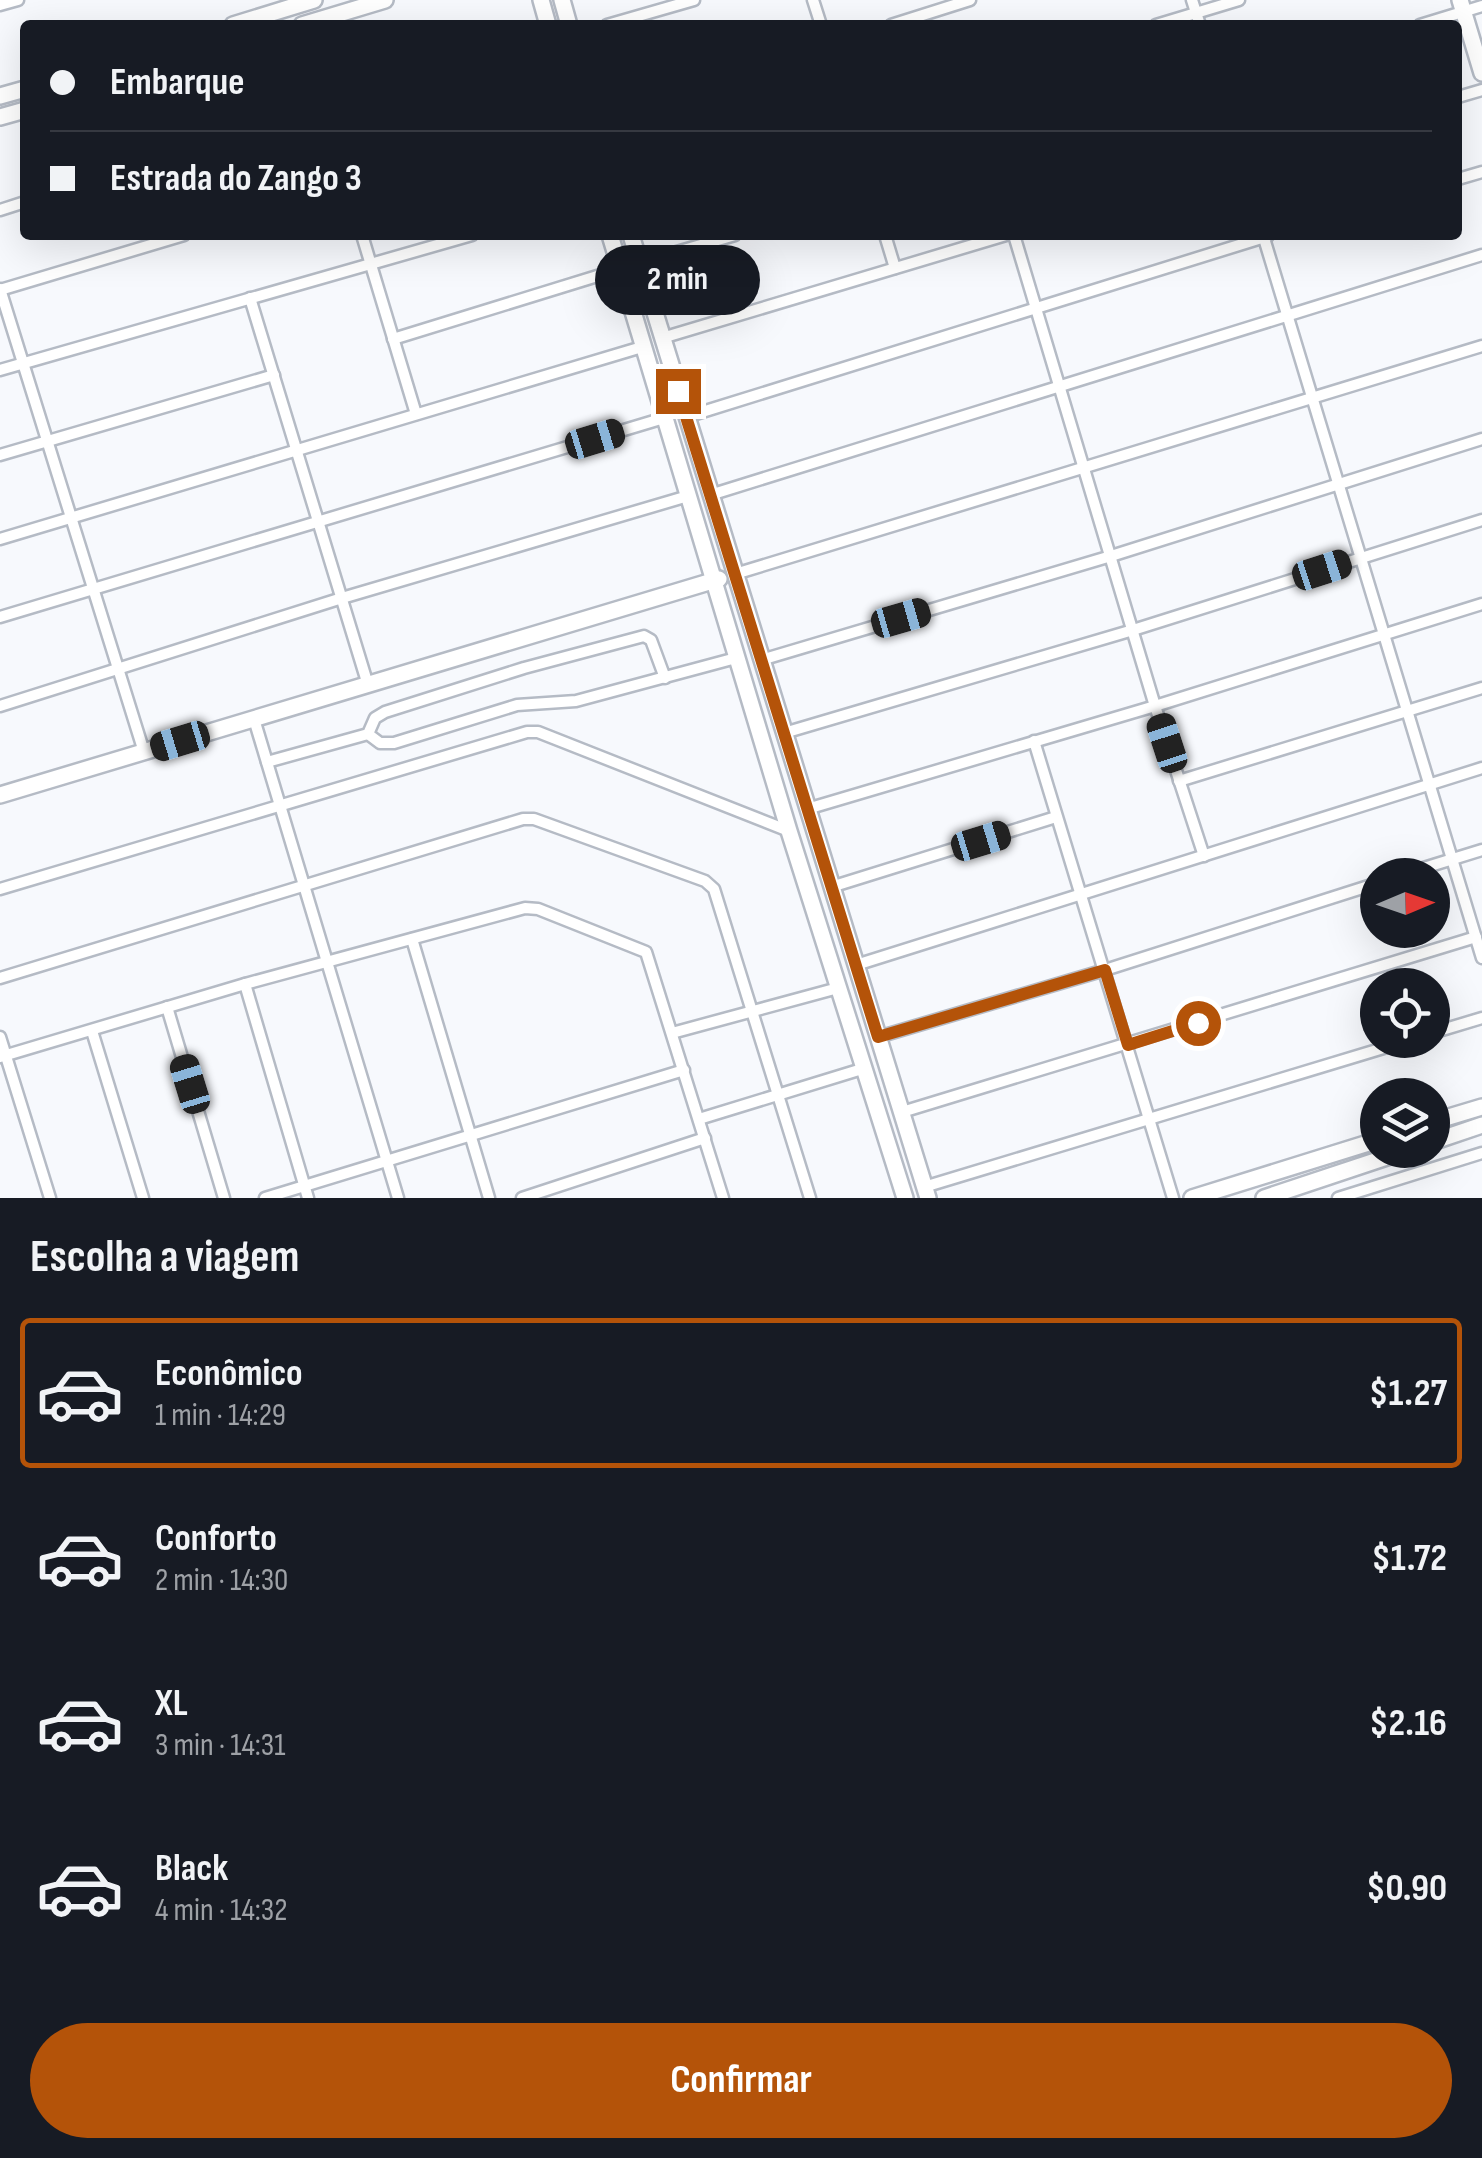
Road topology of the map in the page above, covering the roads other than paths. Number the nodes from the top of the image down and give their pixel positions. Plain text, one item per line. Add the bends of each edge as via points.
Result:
1 (18, 0) edge
2 (314, 0) edge
3 (385, 0) edge
4 (694, 0) edge
5 (970, 0) edge
6 (1192, 0) edge
7 (1239, 0) edge
8 (292, 3) edge
9 (0, 6) edge
10 (1461, 6) edge
11 (1482, 6) edge
12 (1198, 19) edge
13 (246, 20) edge
14 (319, 20) edge
15 (624, 20) edge
16 (907, 20) edge
17 (1431, 20) edge
18 (1482, 73) edge
19 (167, 240) edge
20 (364, 240) edge
21 (455, 240) edge
22 (611, 240) edge
23 (633, 240) edge
24 (718, 240) edge
25 (887, 240) edge
26 (993, 240) edge
27 (1012, 240) edge
28 (1252, 240) edge
29 (1266, 240) edge
30 (1482, 255) edge
31 (640, 263) junction
32 (371, 264) junction
33 (895, 268) junction
34 (620, 269) junction
35 (0, 290) edge
36 (250, 298) junction
37 (1036, 308) junction
38 (1287, 318) junction
39 (662, 338) junction
40 (393, 339) junction
41 (1482, 346) edge
42 (642, 347) junction
43 (23, 363) junction
44 (0, 370) edge
45 (274, 375) junction
46 (1059, 384) junction
47 (1310, 396) junction
48 (416, 414) junction
49 (686, 417) junction
50 (664, 418) junction
51 (1482, 440) edge
52 (47, 441) junction
53 (296, 450) junction
54 (0, 454) edge
55 (1084, 467) junction
56 (1337, 486) junction
57 (710, 494) junction
58 (688, 496) junction
59 (72, 519) junction
60 (1482, 520) edge
61 (318, 522) junction
62 (0, 539) edge
63 (1111, 556) junction
64 (1360, 558) junction
65 (735, 574) junction
66 (714, 580) junction
67 (93, 589) junction
68 (342, 598) junction
69 (1482, 604) edge
70 (0, 616) edge
71 (1133, 630) junction
72 (1386, 635) junction
73 (736, 658) junction
74 (761, 660) junction
75 (118, 668) junction
76 (665, 678) junction
77 (368, 685) junction
78 (1482, 688) edge
79 (0, 706) edge
80 (1155, 706) junction
81 (1408, 710) junction
82 (254, 719) junction
83 (784, 733) junction
84 (368, 734) junction
85 (1034, 742) junction
86 (144, 752) junction
87 (267, 762) junction
88 (1482, 768) edge
89 (1179, 781) junction
90 (1429, 783) junction
91 (0, 795) edge
92 (280, 806) junction
93 (807, 809) junction
94 (1056, 817) junction
95 (789, 831) junction
96 (1482, 850) edge
97 (1204, 856) junction
98 (1452, 859) junction
99 (304, 886) junction
100 (831, 888) junction
101 (0, 889) edge
102 (1360, 889) edge
103 (1080, 894) junction
104 (1476, 937) junction
105 (412, 939) junction
106 (1482, 958) edge
107 (327, 962) junction
108 (856, 965) junction
109 (1105, 970) junction
110 (0, 978) edge
111 (245, 984) junction
112 (838, 988) junction
113 (166, 1007) junction
114 (753, 1011) junction
115 (1482, 1018) edge
116 (1450, 1028) edge
117 (92, 1031) junction
118 (672, 1033) junction
119 (0, 1037) edge
120 (878, 1037) junction
121 (1128, 1045) junction
122 (1360, 1055) edge
123 (3, 1056) edge
124 (862, 1069) junction
125 (684, 1070) junction
126 (778, 1094) junction
127 (1482, 1107) edge
128 (902, 1112) junction
129 (1450, 1117) edge
130 (699, 1118) junction
131 (1149, 1118) junction
132 (1482, 1125) edge
133 (469, 1134) junction
134 (1450, 1136) edge
135 (705, 1138) junction
136 (1360, 1146) edge
137 (1482, 1153) edge
138 (387, 1160) junction
139 (1360, 1166) edge
140 (304, 1186) junction
141 (926, 1192) edge
142 (50, 1198) edge
143 (143, 1198) edge
144 (224, 1198) edge
145 (264, 1198) edge
146 (308, 1198) edge
147 (398, 1198) edge
148 (489, 1198) edge
149 (522, 1198) edge
150 (724, 1198) edge
151 (810, 1198) edge
152 (905, 1198) edge
153 (1174, 1198) edge
154 (1192, 1198) edge
155 (1264, 1198) edge
156 (1338, 1198) edge

1 - 9 street
2 - 8 street
3 - 14 street
4 - 15 street
5 - 16 street
6 - 12 street
7 - 12 street
8 - 13 street
10 - 11 street
10 - 17 street
10 - 18 street
19 - 35 street
20 - 32 street
21 - 32 street
22 - 34 street
23 - 31 street
24 - 31 street
25 - 33 street
26 - 33 street
27 - 37 street
28 - 37 street
29 - 38 street
30 - 38 street
31 - 39 street
32 - 36 street
32 - 40 street
33 - 39 street
34 - 40 street
34 - 42 street
35 - 43 street
36 - 43 street
36 - 45 street
37 - 46 street
37 - 49 street
38 - 46 street
38 - 47 street
39 - 49 street
40 - 48 street
41 - 47 street
42 - 48 street
42 - 50 street
43 - 44 street
43 - 52 street
45 - 52 street
45 - 53 street
46 - 55 street
46 - 57 street
47 - 55 street
47 - 56 street
48 - 53 street
49 - 57 street
50 - 58 street
50 - 61 street
51 - 56 street
52 - 54 street
52 - 59 street
53 - 59 street
53 - 61 street
55 - 63 street
55 - 65 street
56 - 63 street
56 - 64 street
57 - 65 street
58 - 66 street
58 - 68 street
59 - 62 street
59 - 67 street
60 - 64 street
61 - 67 street
61 - 68 street
63 - 71 street
63 - 74 street
64 - 71 street
64 - 72 street
65 - 66 street
65 - 74 street
66 - 73 street
66 - 77 street
67 - 70 street
67 - 75 street
68 - 75 street
68 - 77 street
69 - 72 street
71 - 80 street
71 - 83 street
72 - 80 street
72 - 81 street
73 - 76 street
73 - 95 street
74 - 83 street
75 - 79 street
75 - 86 street
76 - 84 street via 561,704 517,705 394,743
76 - 84 street via 644,636 385,712
77 - 82 street
78 - 81 street
80 - 85 street
80 - 89 street
81 - 89 street
81 - 90 street
82 - 86 street
82 - 87 street
83 - 93 street
84 - 87 street
85 - 93 street
85 - 94 street
86 - 91 street
87 - 92 street
88 - 90 street
89 - 97 street
90 - 97 street
90 - 98 street
92 - 95 street via 532,732
92 - 99 street
92 - 101 street
93 - 100 street
94 - 100 street
94 - 103 street
95 - 112 street
96 - 98 street
97 - 103 street
98 - 104 street
99 - 107 street
99 - 110 street
99 - 114 street via 534,819 710,884
100 - 108 street
102 - 109 street
103 - 108 street
103 - 109 street
104 - 106 street
104 - 121 street
105 - 107 street
105 - 118 street via 538,909 646,952
105 - 133 street
107 - 111 street
107 - 138 street
108 - 120 street
109 - 120 street
109 - 121 street
111 - 113 street
111 - 140 street
112 - 114 street
112 - 124 street
113 - 117 street
113 - 144 street
114 - 118 street
114 - 126 street
115 - 116 street
117 - 123 street
117 - 143 street
118 - 125 street
119 - 123 street
120 - 128 street
121 - 128 street
121 - 131 street
122 - 131 street
123 - 142 street
124 - 126 street
124 - 152 street
125 - 130 street
125 - 133 street
126 - 130 street
126 - 151 street
127 - 129 street
128 - 141 street
130 - 135 street
131 - 141 street
131 - 153 street
132 - 134 street
133 - 138 street
133 - 148 street
135 - 149 street
135 - 150 street
136 - 154 street
137 - 156 street
138 - 140 street
138 - 147 street
139 - 155 street
140 - 145 street
140 - 146 street

